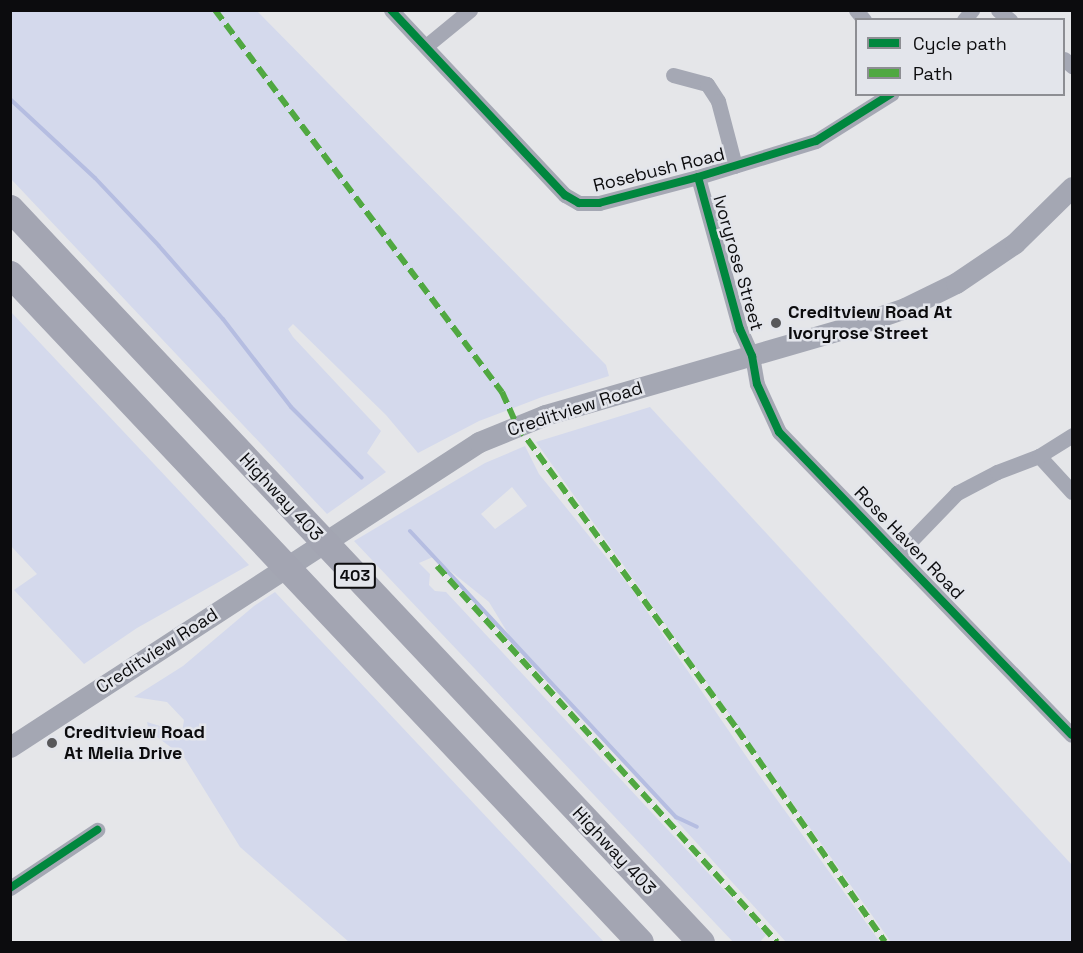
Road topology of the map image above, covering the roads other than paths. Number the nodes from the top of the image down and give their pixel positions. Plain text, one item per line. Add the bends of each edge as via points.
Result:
1 (391, 10) edge
2 (470, 10) edge
3 (426, 46) junction
4 (673, 75) dead end
5 (888, 96) edge
6 (735, 166) junction
7 (698, 177) junction
8 (1072, 187) edge
9 (10, 208) edge
10 (10, 274) edge
11 (752, 356) junction
12 (1072, 435) edge
13 (1040, 456) junction
14 (1072, 492) edge
15 (898, 554) junction
16 (1072, 735) edge
17 (13, 740) edge
18 (97, 830) dead end
19 (10, 888) edge
20 (640, 942) edge
21 (700, 942) edge

1 - 3 street, Rosebush Road
2 - 3 street
3 - 7 street, Rosebush Road via 565,195 579,203 599,203
4 - 6 street via 707,84 718,101
5 - 6 street, Rosebush Road via 816,141
6 - 7 street, Rosebush Road
7 - 11 street, Ivoryrose Street via 740,329
8 - 11 main road, Creditview Road via 1015,243 956,282 895,311
9 - 21 highway, Highway 403 / 403
10 - 20 highway, 403
11 - 15 street, Rose Haven Road via 757,384 779,432
11 - 17 main road, Creditview Road via 517,425 479,442
12 - 13 street
13 - 14 street
13 - 15 street via 957,493
15 - 16 street, Rose Haven Road
18 - 19 street

